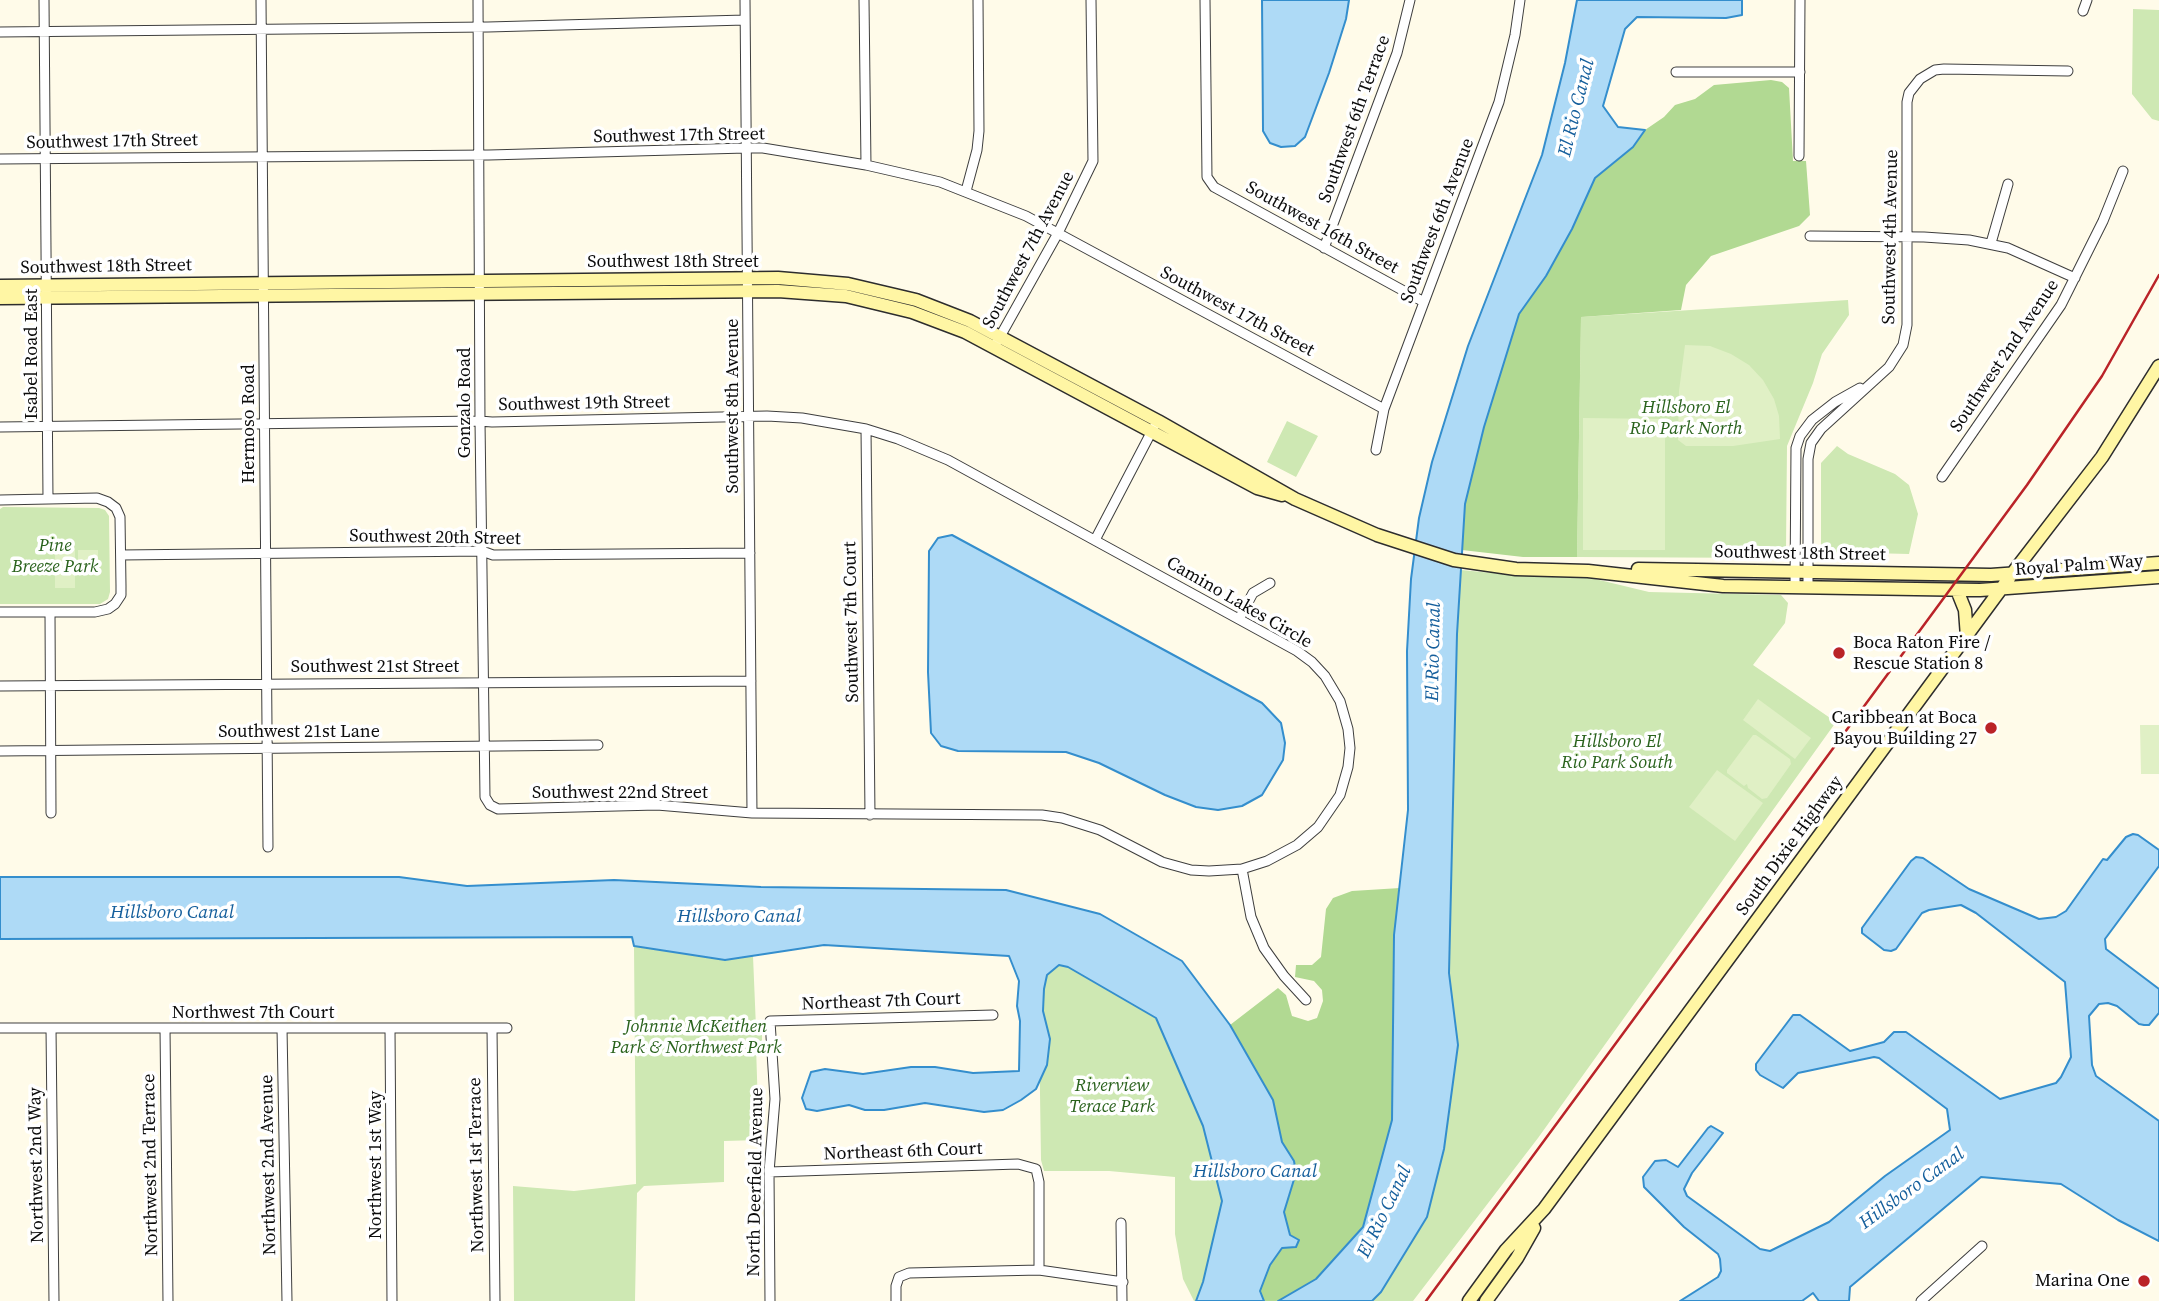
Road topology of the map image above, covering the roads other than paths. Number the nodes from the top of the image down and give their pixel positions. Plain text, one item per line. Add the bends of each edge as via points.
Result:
1 (44, 0) edge
2 (261, 0) edge
3 (478, 0) edge
4 (745, 0) edge
5 (864, 0) edge
6 (978, 0) edge
7 (1091, 0) edge
8 (1205, 0) edge
9 (1409, 0) edge
10 (1521, 0) edge
11 (1800, 0) edge
12 (2087, 0) edge
13 (2083, 11) dead end
14 (745, 20) junction
15 (478, 27) junction
16 (261, 30) junction
17 (45, 32) junction
18 (0, 33) edge
19 (2068, 71) dead end
20 (1676, 72) dead end
21 (1800, 72) junction
22 (746, 148) junction
23 (479, 155) junction
24 (262, 156) junction
25 (1799, 156) dead end
26 (0, 159) edge
27 (46, 159) junction
28 (866, 165) junction
29 (2123, 171) dead end
30 (2008, 184) dead end
31 (966, 191) junction
32 (1058, 233) junction
33 (1810, 236) dead end
34 (1909, 237) junction
35 (1991, 243) junction
36 (1324, 248) junction
37 (2076, 278) junction
38 (748, 285) junction
39 (0, 286) edge
40 (480, 287) junction
41 (264, 289) junction
42 (47, 292) junction
43 (0, 298) edge
44 (1424, 302) junction
45 (998, 342) junction
46 (2159, 366) edge
47 (1871, 382) junction
48 (1835, 402) junction
49 (1384, 409) junction
50 (1843, 410) junction
51 (748, 416) junction
52 (1812, 420) junction
53 (481, 421) junction
54 (264, 424) junction
55 (48, 426) junction
56 (0, 427) edge
57 (1155, 427) junction
58 (866, 429) junction
59 (1821, 429) junction
60 (1376, 450) dead end
61 (1942, 477) dead end
62 (48, 498) junction
63 (0, 500) edge
64 (1095, 540) junction
65 (482, 551) junction
66 (750, 553) junction
67 (265, 554) junction
68 (121, 555) junction
69 (2159, 563) edge
70 (1588, 571) junction
71 (1802, 572) junction
72 (2012, 574) junction
73 (2159, 577) edge
74 (1270, 583) dead end
75 (1802, 587) junction
76 (2002, 589) junction
77 (1957, 590) junction
78 (0, 612) edge
79 (50, 613) junction
80 (1239, 619) junction
81 (1967, 637) junction
82 (484, 681) junction
83 (751, 681) junction
84 (266, 683) junction
85 (50, 685) junction
86 (0, 686) edge
87 (598, 745) dead end
88 (485, 747) junction
89 (267, 748) junction
90 (0, 751) edge
91 (51, 751) junction
92 (489, 805) joint
93 (51, 813) dead end
94 (752, 813) junction
95 (870, 815) junction
96 (268, 847) dead end
97 (1242, 869) junction
98 (1306, 1000) dead end
99 (993, 1015) dead end
100 (770, 1021) joint
101 (0, 1028) edge
102 (51, 1028) junction
103 (165, 1028) junction
104 (282, 1028) junction
105 (390, 1028) junction
106 (492, 1028) junction
107 (507, 1028) dead end
108 (769, 1172) junction
109 (1544, 1209) junction
110 (1121, 1223) dead end
111 (1982, 1246) dead end
112 (1039, 1270) junction
113 (1123, 1282) junction
114 (54, 1301) edge
115 (168, 1301) edge
116 (287, 1301) edge
117 (393, 1301) edge
118 (495, 1301) edge
119 (770, 1301) edge
120 (896, 1301) edge
121 (1122, 1301) edge
122 (1469, 1301) edge
123 (1486, 1301) edge
124 (1921, 1301) edge

1 - 17 street, Isabel Road East
2 - 16 street, Hermoso Road
3 - 15 street, Gonzalo Road
4 - 14 street, Southwest 8th Avenue
5 - 28 street
6 - 31 street via 979,131
7 - 32 street, Southwest 7th Avenue via 1093,161
8 - 36 street, Southwest 16th Street via 1207,177 1214,187
9 - 36 street, Southwest 6th Terrace via 1397,53
10 - 44 street, Southwest 6th Avenue via 1499,102
11 - 21 street
12 - 13 street
14 - 15 street
14 - 22 street, Southwest 8th Avenue
15 - 16 street
15 - 23 street, Gonzalo Road
16 - 17 street
16 - 24 street, Hermoso Road
17 - 18 street
17 - 27 street, Isabel Road East
19 - 34 street, Southwest 4th Avenue via 1944,69 1917,82 1907,102
20 - 21 street
21 - 25 street
22 - 23 street, Southwest 17th Street
22 - 28 street, Southwest 17th Street
22 - 38 street, Southwest 8th Avenue
23 - 24 street, Southwest 17th Street
23 - 40 street, Gonzalo Road
24 - 27 street, Southwest 17th Street
24 - 41 street, Hermoso Road
26 - 27 street, Southwest 17th Street
27 - 42 street, Isabel Road East
28 - 31 street, Southwest 17th Street
29 - 37 street, Southwest 2nd Avenue
30 - 35 street
31 - 32 street, Southwest 17th Street
32 - 45 street, Southwest 7th Avenue
32 - 49 street, Southwest 17th Street
33 - 34 street
34 - 35 street
34 - 47 street, Southwest 4th Avenue via 1908,325 1903,345 1889,367
35 - 37 street
36 - 44 street, Southwest 16th Street
37 - 61 street, Southwest 2nd Avenue via 2050,324
38 - 40 main road, Southwest 18th Street
38 - 45 main road, Southwest 18th Street via 813,280 882,290 938,307
38 - 51 street, Southwest 8th Avenue
39 - 42 main road, Southwest 18th Street
40 - 41 main road, Southwest 18th Street
40 - 53 street, Gonzalo Road
41 - 42 main road, Southwest 18th Street
41 - 54 street, Hermoso Road
42 - 43 main road, Southwest 18th Street
42 - 55 street, Isabel Road East
44 - 49 street, Southwest 6th Avenue
45 - 57 main road, Southwest 18th Street
46 - 72 main road, South Dixie Highway via 2102,457
47 - 48 street, Southwest 4th Avenue
47 - 50 street, Southwest 4th Avenue
48 - 50 street
48 - 52 street, Southwest 4th Avenue
49 - 60 street, Southwest 6th Avenue
50 - 59 street, Southwest 4th Avenue
51 - 53 street, Southwest 19th Street
51 - 58 street, Camino Lakes Circle via 802,418
51 - 66 street, Southwest 8th Avenue
52 - 59 street
52 - 71 street, Southwest 4th Avenue via 1796,448
53 - 54 street, Southwest 19th Street
53 - 65 street, Gonzalo Road
54 - 55 street, Southwest 19th Street
54 - 67 street, Hermoso Road
55 - 56 street, Southwest 19th Street
55 - 62 street, Isabel Road East
57 - 64 street
57 - 70 main road, Southwest 18th Street via 1295,499 1401,545 1483,565
58 - 64 street, Camino Lakes Circle via 948,460
58 - 95 street, Southwest 7th Court
59 - 71 street, Southwest 4th Avenue via 1811,443 1808,459
62 - 63 street
62 - 68 street via 97,498 116,508
64 - 80 street, Camino Lakes Circle
65 - 66 street, Southwest 20th Street via 493,555
65 - 67 street, Southwest 20th Street
65 - 82 street, Gonzalo Road
66 - 83 street, Southwest 8th Avenue
67 - 68 street, Southwest 20th Street
67 - 84 street, Hermoso Road
68 - 79 street via 121,594 108,610
69 - 72 main road, Royal Palm Way
70 - 71 main road, Southwest 18th Street
70 - 75 main road, Southwest 18th Street via 1718,585
71 - 72 main road, Southwest 18th Street
71 - 75 street, Southwest 4th Avenue
72 - 76 main road, South Dixie Highway
73 - 76 main road, Royal Palm Way
74 - 80 street via 1253,593
75 - 77 main road, Southwest 18th Street
76 - 77 main road, Southwest 18th Street
76 - 81 main road, South Dixie Highway
77 - 81 main road via 1966,615
78 - 79 street
79 - 85 street
80 - 97 street, Camino Lakes Circle via 1297,651 1321,671 1344,710 1350,748 1343,786 1318,827 1283,854
81 - 109 main road, South Dixie Highway
82 - 83 street, Southwest 21st Street
82 - 84 street, Southwest 21st Street
82 - 88 street, Gonzalo Road
83 - 94 street, Southwest 8th Avenue
84 - 85 street, Southwest 21st Street
84 - 89 street, Hermoso Road
85 - 86 street, Southwest 21st Street
85 - 91 street
87 - 88 street, Southwest 21st Lane
88 - 89 street, Southwest 21st Lane
88 - 92 street, Gonzalo Road
89 - 91 street, Southwest 21st Lane
89 - 96 street, Hermoso Road
90 - 91 street, Southwest 21st Lane
91 - 93 street
92 - 94 street, Southwest 22nd Street via 498,809 657,805
94 - 95 street, Camino Lakes Circle
95 - 97 street, Camino Lakes Circle via 1042,815 1100,830 1174,866 1209,872
97 - 98 street via 1251,917 1264,948
99 - 100 street, Northeast 7th Court
100 - 108 street, North Deerfield Avenue via 775,1099
101 - 102 street, Northwest 7th Court
102 - 103 street, Northwest 7th Court
102 - 114 street, Northwest 2nd Way
103 - 104 street, Northwest 7th Court
103 - 115 street, Northwest 2nd Terrace
104 - 105 street, Northwest 7th Court
104 - 116 street, Northwest 2nd Avenue
105 - 106 street, Northwest 7th Court
105 - 117 street, Northwest 1st Way
106 - 107 street, Northwest 7th Court
106 - 118 street, Northwest 1st Terrace
108 - 112 street, Northeast 6th Court via 1018,1164 1036,1169
108 - 119 street, North Deerfield Avenue
109 - 122 main road, South Dixie Highway via 1506,1250
109 - 123 main road, South Dixie Highway
110 - 113 street
111 - 124 street
112 - 113 street
112 - 120 street via 909,1273 899,1277
113 - 121 street

